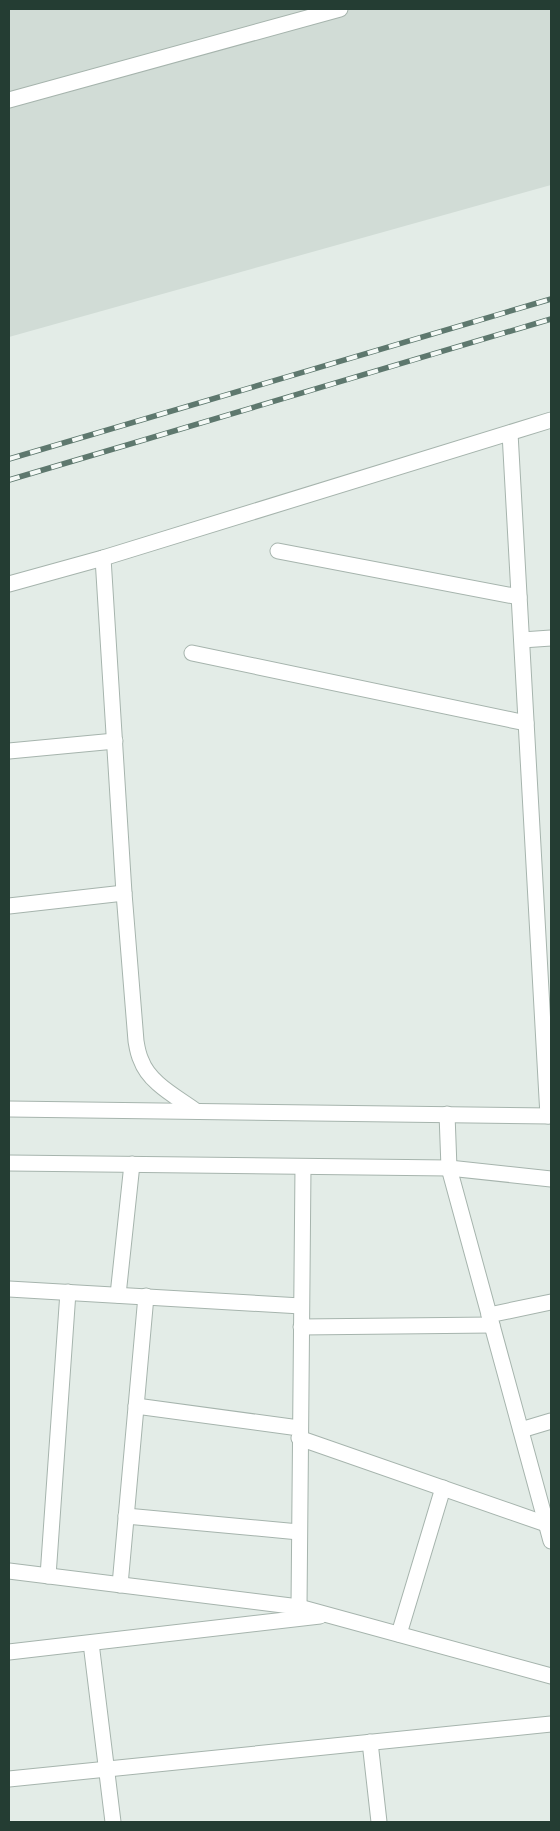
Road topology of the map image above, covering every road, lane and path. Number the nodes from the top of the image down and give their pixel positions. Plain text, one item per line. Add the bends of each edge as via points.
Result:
1 (340, 9) edge
2 (9, 100) edge
3 (551, 420) edge
4 (510, 433) junction
5 (278, 551) dead end
6 (103, 558) junction
7 (9, 584) edge
8 (519, 597) junction
9 (551, 638) edge
10 (522, 640) junction
11 (192, 653) dead end
12 (526, 723) junction
13 (115, 741) junction
14 (9, 751) edge
15 (124, 893) junction
16 (9, 906) edge
17 (9, 1109) edge
18 (196, 1111) junction
19 (447, 1114) junction
20 (550, 1116) edge
21 (9, 1163) edge
22 (132, 1164) junction
23 (303, 1167) junction
24 (449, 1168) junction
25 (551, 1179) edge
26 (9, 1289) edge
27 (68, 1292) junction
28 (118, 1295) junction
29 (146, 1296) junction
30 (551, 1302) edge
31 (301, 1306) junction
32 (491, 1320) junction
33 (301, 1327) junction
34 (136, 1406) junction
35 (551, 1422) edge
36 (521, 1430) junction
37 (299, 1433) junction
38 (443, 1488) junction
39 (126, 1516) junction
40 (546, 1524) junction
41 (299, 1532) junction
42 (551, 1541) edge
43 (9, 1571) edge
44 (48, 1576) junction
45 (120, 1585) junction
46 (299, 1607) junction
47 (329, 1615) junction
48 (399, 1634) junction
49 (91, 1643) junction
50 (9, 1652) edge
51 (551, 1676) edge
52 (551, 1724) edge
53 (370, 1742) junction
54 (106, 1769) junction
55 (9, 1779) edge
56 (112, 1822) edge
57 (379, 1822) edge

1 - 2 street
3 - 4 street
4 - 6 street
4 - 8 street
5 - 8 street
6 - 7 street
6 - 13 street
8 - 10 street
9 - 10 street
10 - 12 street
11 - 12 street
12 - 20 street
13 - 14 street
13 - 15 street
15 - 16 street
15 - 18 street via 136,1041 141,1061 157,1083
17 - 18 street
18 - 19 street
19 - 20 street
19 - 24 street
21 - 22 street
22 - 23 street
22 - 28 street
23 - 24 street
23 - 31 street
24 - 25 street
24 - 32 street
26 - 27 street
27 - 28 street
27 - 44 street
28 - 29 street
29 - 31 street
29 - 34 street
30 - 32 street
31 - 33 street
32 - 33 street
32 - 36 street
33 - 37 street
34 - 37 street
34 - 39 street
35 - 36 street
36 - 40 street
37 - 38 street
37 - 41 street
38 - 40 street
38 - 48 street
39 - 41 street
39 - 45 street
40 - 42 street
41 - 46 street
43 - 44 street
44 - 45 street
45 - 46 street
46 - 47 street
47 - 48 street
47 - 49 street
48 - 51 street
49 - 50 street
49 - 54 street
52 - 53 street
53 - 54 street
53 - 57 street
54 - 55 street
54 - 56 street

